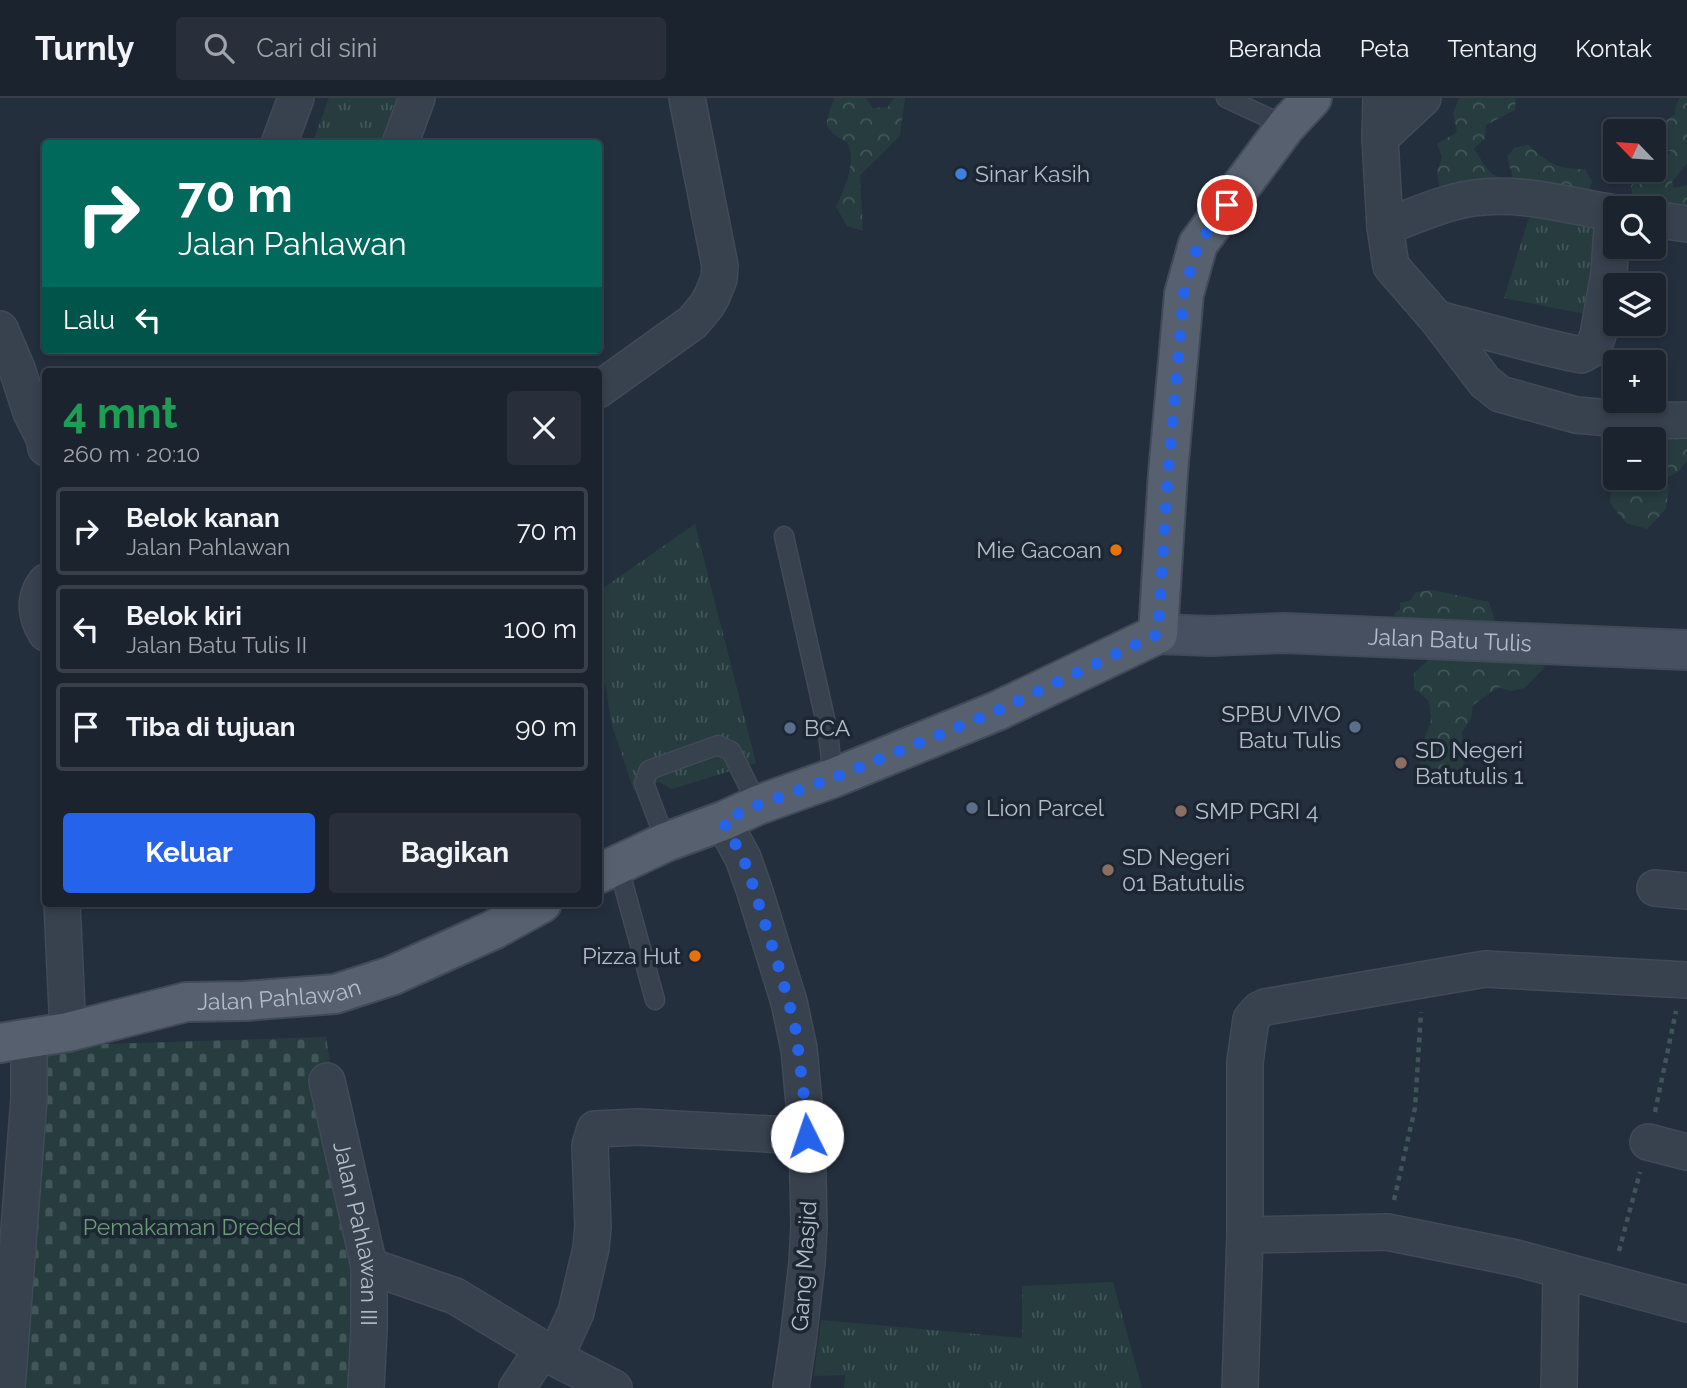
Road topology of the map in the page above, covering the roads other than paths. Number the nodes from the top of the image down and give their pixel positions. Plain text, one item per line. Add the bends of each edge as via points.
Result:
1 (296, 98) edge
2 (416, 98) edge
3 (687, 98) edge
4 (1226, 98) edge
5 (1312, 98) edge
6 (1381, 98) edge
7 (1423, 98) edge
8 (1286, 126) junction
9 (1380, 138) junction
10 (280, 140) edge
11 (401, 140) edge
12 (1603, 211) edge
13 (1666, 221) edge
14 (1687, 224) edge
15 (1385, 227) junction
16 (1610, 259) edge
17 (1437, 319) junction
18 (0, 328) edge
19 (602, 387) edge
20 (1687, 420) edge
21 (42, 434) edge
22 (784, 536) dead end
23 (42, 586) edge
24 (42, 626) edge
25 (1158, 634) junction
26 (1687, 650) edge
27 (833, 778) junction
28 (758, 805) junction
29 (723, 821) junction
30 (666, 842) junction
31 (608, 870) edge
32 (62, 907) edge
33 (535, 907) edge
34 (1687, 980) edge
35 (655, 1000) dead end
36 (68, 1032) junction
37 (14, 1040) edge
38 (327, 1081) dead end
39 (807, 1136) junction
40 (1648, 1142) dead end
41 (1687, 1152) edge
42 (1245, 1235) junction
43 (9, 1252) edge
44 (369, 1266) junction
45 (1561, 1271) junction
46 (1687, 1304) edge
47 (549, 1354) junction
48 (608, 1387) edge
49 (7, 1388) edge
50 (366, 1388) edge
51 (517, 1388) edge
52 (791, 1388) edge
53 (1240, 1388) edge
54 (1559, 1388) edge

1 - 10 street
2 - 11 street
3 - 19 street via 719,279 693,322
4 - 8 lane
5 - 8 main road
6 - 9 street
7 - 9 street
8 - 25 main road via 1198,244 1184,293
9 - 15 street
12 - 15 street via 1510,195 1472,198
13 - 14 street
15 - 17 street via 1391,266
16 - 17 street via 1598,335 1593,348 1581,355
17 - 20 street via 1485,382 1500,394 1576,415
18 - 21 street
22 - 27 lane via 828,732
23 - 24 street via 37,601
25 - 26 main road, Jalan Batu Tulis via 1284,633
25 - 27 main road via 997,711
27 - 28 main road
28 - 29 main road
28 - 30 lane via 731,751 719,745 649,770 644,783
29 - 30 main road
29 - 39 street, Gang Masjid via 743,858 789,1002 799,1049
30 - 31 main road
31 - 35 lane
32 - 36 street
33 - 36 main road, Jalan Pahlawan via 391,976 335,994 186,1002
34 - 42 street via 1485,969 1265,1007 1254,1014 1249,1027 1245,1062
36 - 37 main road, Jalan Pahlawan
37 - 43 street via 29,1098
38 - 44 street, Jalan Pahlawan III
39 - 47 street via 595,1129 590,1145 591,1248 576,1312
39 - 52 street, Gang Masjid via 807,1263
40 - 41 street
42 - 45 street via 1387,1232
42 - 53 street
43 - 49 street
44 - 47 street via 455,1296
44 - 50 street, Jalan Pahlawan III
45 - 46 street
45 - 54 street
47 - 48 street
47 - 51 street

